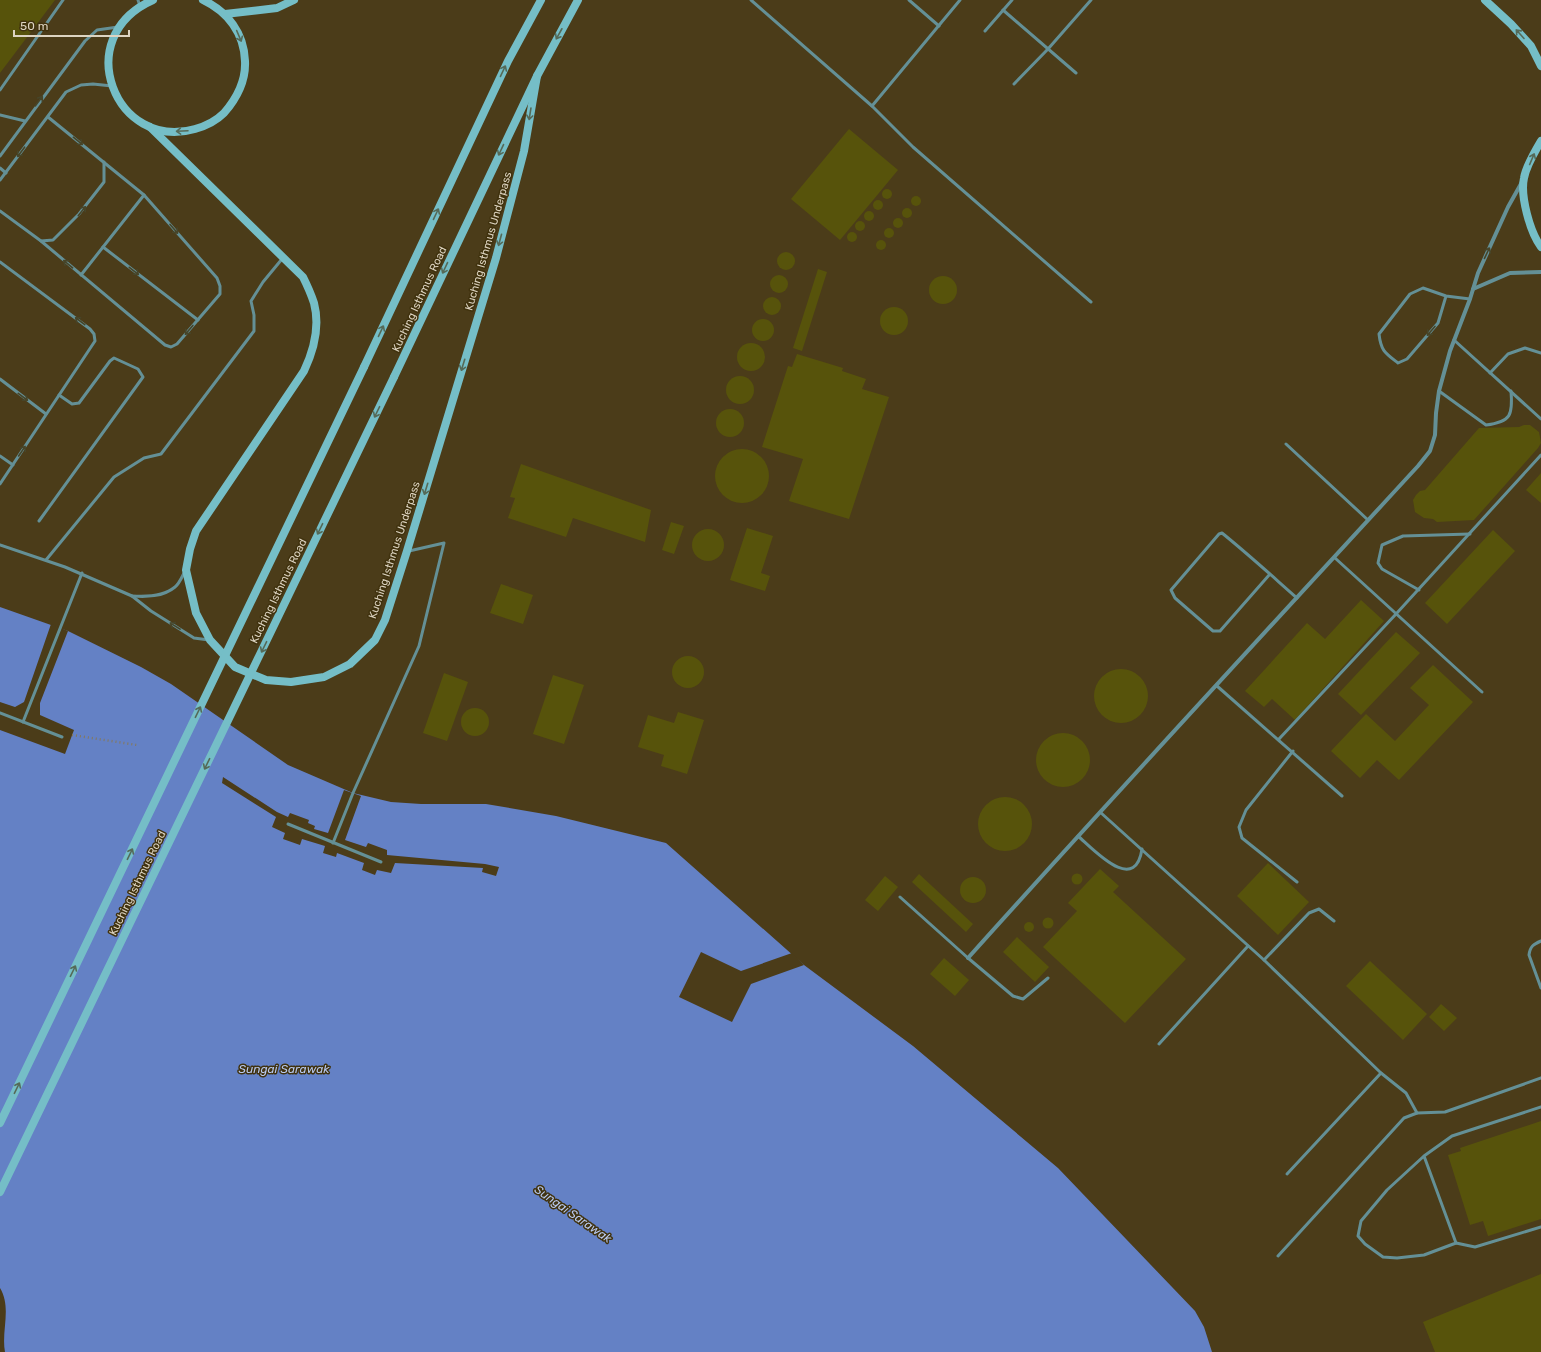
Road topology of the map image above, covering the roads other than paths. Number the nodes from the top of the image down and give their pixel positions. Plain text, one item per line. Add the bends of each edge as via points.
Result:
1 (62, 0) edge
2 (153, 0) edge
3 (203, 0) edge
4 (294, 0) edge
5 (541, 0) edge
6 (578, 0) edge
7 (750, 0) edge
8 (909, 0) edge
9 (960, 0) edge
10 (1012, 0) edge
11 (1091, 0) edge
12 (1485, 0) edge
13 (139, 3) edge
14 (1003, 10) junction
15 (225, 14) junction
16 (939, 26) junction
17 (119, 27) junction
18 (985, 31) dead end
19 (1048, 49) junction
20 (1541, 66) edge
21 (1076, 73) dead end
22 (537, 76) junction
23 (1014, 84) dead end
24 (112, 86) junction
25 (0, 90) edge
26 (872, 106) junction
27 (0, 115) edge
28 (48, 116) junction
29 (25, 121) junction
30 (150, 127) junction
31 (1541, 141) edge
32 (0, 156) edge
33 (104, 162) junction
34 (0, 168) edge
35 (6, 173) junction
36 (1524, 178) junction
37 (0, 180) edge
38 (144, 195) junction
39 (0, 211) edge
40 (41, 241) junction
41 (103, 247) junction
42 (1541, 247) edge
43 (284, 257) junction
44 (0, 262) edge
45 (1541, 272) edge
46 (81, 275) junction
47 (1473, 289) junction
48 (1446, 296) junction
49 (1470, 299) junction
50 (1091, 302) dead end
51 (198, 320) junction
52 (1454, 340) junction
53 (1541, 353) edge
54 (1490, 372) junction
55 (0, 379) edge
56 (1439, 391) junction
57 (1511, 391) junction
58 (59, 395) junction
59 (46, 414) junction
60 (1541, 419) edge
61 (1286, 444) dead end
62 (1541, 455) edge
63 (0, 456) edge
64 (13, 465) junction
65 (0, 484) edge
66 (1368, 520) junction
67 (39, 521) dead end
68 (1470, 534) junction
69 (0, 545) edge
70 (407, 551) junction
71 (1335, 558) junction
72 (46, 560) junction
73 (186, 570) junction
74 (82, 573) junction
75 (1270, 574) junction
76 (1419, 590) junction
77 (132, 596) junction
78 (1297, 598) junction
79 (1396, 614) junction
80 (210, 640) junction
81 (1217, 686) junction
82 (1482, 692) dead end
83 (0, 713) edge
84 (23, 722) junction
85 (62, 737) dead end
86 (1279, 739) junction
87 (1293, 751) junction
88 (1342, 796) dead end
89 (1100, 812) junction
90 (288, 824) dead end
91 (1078, 836) junction
92 (333, 843) junction
93 (1142, 850) junction
94 (381, 862) dead end
95 (1297, 882) dead end
96 (900, 897) dead end
97 (1334, 921) dead end
98 (1541, 941) edge
99 (1248, 946) junction
100 (968, 958) junction
101 (1264, 960) junction
102 (1048, 978) dead end
103 (1541, 988) edge
104 (1159, 1044) dead end
105 (1381, 1073) junction
106 (1541, 1078) edge
107 (1541, 1107) edge
108 (1417, 1113) junction
109 (0, 1123) edge
110 (1424, 1156) junction
111 (1287, 1174) dead end
112 (0, 1192) edge
113 (1541, 1227) edge
114 (1456, 1243) junction
115 (1278, 1256) dead end

1 - 25 lane
2 - 13 main road
3 - 15 main road
4 - 15 main road via 277,8
109 -> 5 main road, Kuching Isthmus Road, bridge via 364,367 508,61
6 -> 22 main road, Kuching Isthmus Road
7 - 26 lane
8 - 16 lane
9 - 16 lane
10 - 14 lane
11 - 19 lane
20 -> 12 main road via 1530,46
13 - 17 main road
14 - 18 lane
14 - 19 lane
15 -> 30 main road via 234,25 245,53 246,68 242,86 233,103 205,126 187,131 168,131
16 - 26 lane
17 - 24 main road via 108,56
29 -> 17 lane via 85,41 97,30
19 - 21 lane
19 - 23 lane
22 -> 70 main road, Kuching Isthmus Underpass via 524,151 496,258
22 -> 112 main road, Kuching Isthmus Road, bridge
24 - 28 lane via 93,84 76,87 66,92
24 - 30 main road via 127,111
26 - 50 lane via 913,147
27 - 29 lane
28 -> 33 lane
28 -> 35 lane
29 - 32 lane
30 - 43 main road, Kuching Isthmus Underpass
36 -> 31 main road
33 - 38 lane
40 -> 33 lane via 53,240 79,214 104,182
34 - 35 lane
35 - 37 lane
36 - 42 main road via 1524,202 1530,224
47 -> 36 street via 1508,207
38 - 41 lane
38 -> 51 lane via 217,278 220,294
39 - 40 lane
46 -> 40 lane
41 - 46 lane
41 -> 51 lane
43 - 72 lane via 251,301 254,331 161,454 144,458 114,477
43 - 73 main road, Kuching Isthmus Underpass via 303,277 314,304 316,330 312,354 284,402 196,531
58 -> 44 lane via 95,341 94,334
45 - 47 street via 1510,273
51 -> 46 lane via 177,344 171,347 165,345
47 - 49 street
48 -> 48 lane via 1438,323 1407,359 1398,363 1384,352 1379,334 1410,294 1422,288
48 - 49 lane
49 - 52 street
52 - 54 lane
52 - 56 street
53 - 54 lane via 1525,348 1508,354
54 - 57 lane
55 -> 59 lane
56 - 57 lane via 1486,425 1499,424 1507,418 1513,409
56 - 66 street via 1435,435 1430,451
57 - 60 lane
58 - 59 lane
58 - 67 lane via 72,404 79,402 114,358 138,369 143,377
64 -> 59 lane
61 - 66 lane
62 - 68 lane
63 - 64 lane
64 - 65 lane
66 - 71 street
68 - 76 lane
68 - 76 lane via 1403,536 1382,545 1378,563 1382,569
69 - 72 lane
70 - 80 main road, Kuching Isthmus Underpass via 385,620 375,640 350,664 324,677 291,682 266,680 235,667
70 - 92 lane via 444,543 419,646
71 - 78 street
71 - 79 lane
72 - 74 lane
73 - 77 lane via 176,587 147,597
73 - 80 main road, Kuching Isthmus Underpass via 196,613
74 - 77 lane
74 - 84 lane
75 - 75 lane via 1220,631 1213,631 1176,598 1171,590 1222,533
75 - 78 lane
76 - 79 lane
80 -> 77 lane via 194,638
78 - 81 street
79 - 82 lane
79 - 86 lane
81 - 86 lane
81 - 89 street
83 - 84 lane
84 - 85 lane
86 - 87 lane
87 - 88 lane
87 - 95 lane via 1246,810 1239,827 1242,838
89 - 91 street
89 - 93 lane
90 - 92 lane
91 - 93 lane via 1119,869 1127,870 1136,866
91 - 100 street
92 - 94 lane
93 - 99 lane
96 - 100 lane
97 - 101 lane via 1319,909 1309,913
98 - 103 lane via 1534,944 1529,955
99 - 101 lane
99 - 104 lane
100 - 102 lane via 1013,996 1024,999
101 - 105 lane
105 - 108 lane via 1406,1093
105 - 111 lane
106 - 108 lane via 1446,1112
107 - 110 lane via 1452,1136
108 - 115 lane via 1404,1118
110 - 114 lane
110 - 114 lane via 1395,1182 1361,1221 1358,1236 1382,1257 1424,1255
113 - 114 lane via 1475,1247

